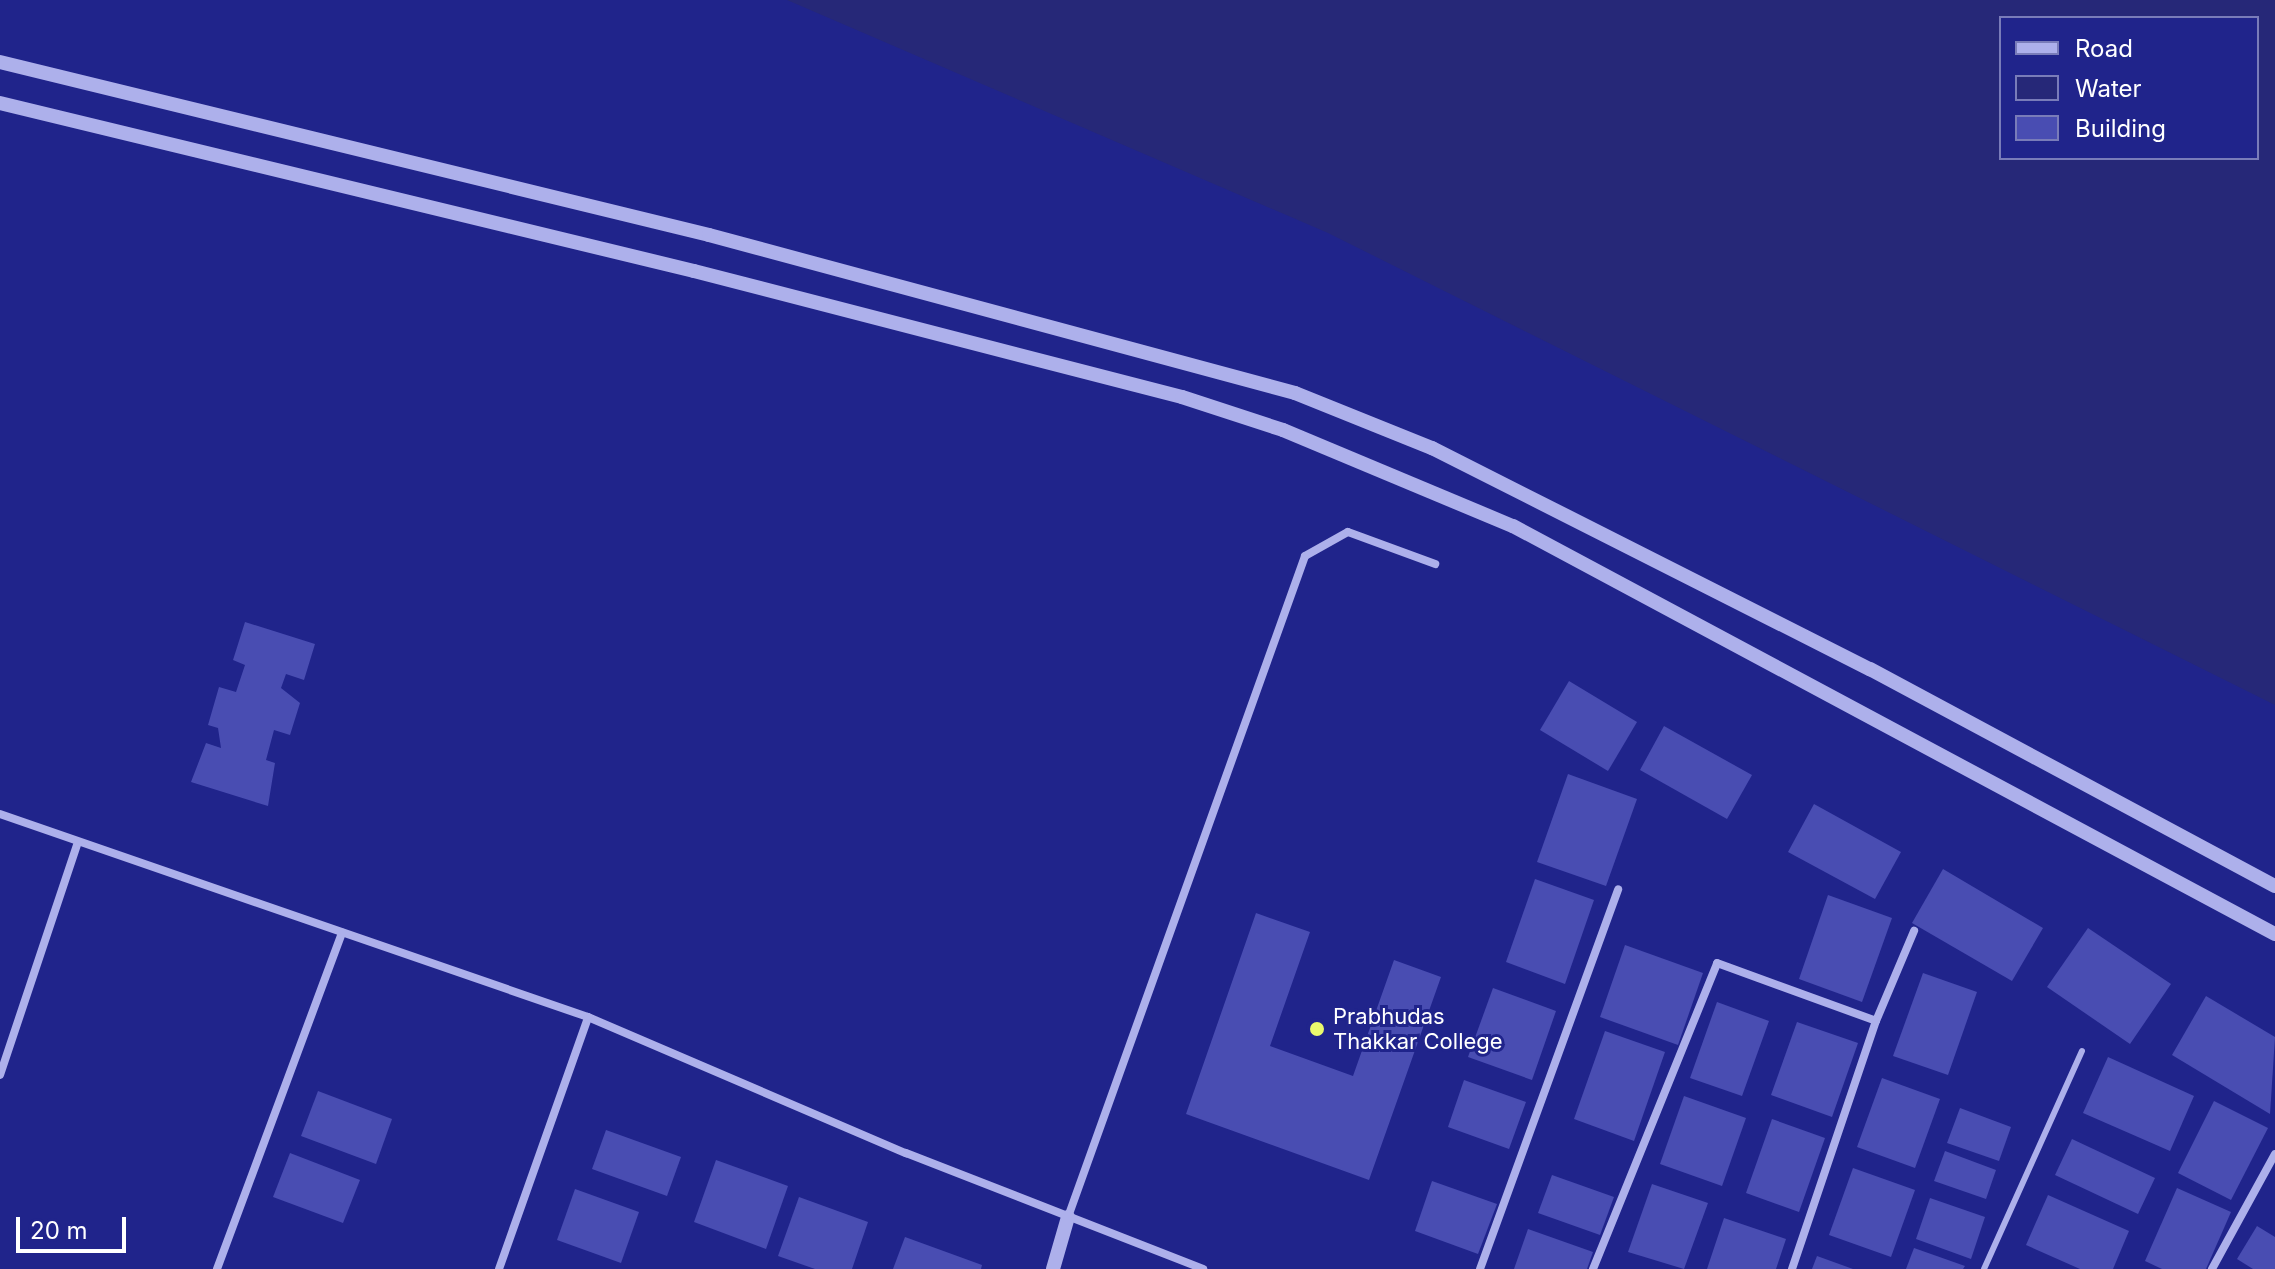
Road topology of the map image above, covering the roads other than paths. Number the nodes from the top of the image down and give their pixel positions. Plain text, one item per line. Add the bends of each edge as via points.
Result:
1 (0, 62) edge
2 (0, 103) edge
3 (1435, 564) dead end
4 (0, 814) edge
5 (78, 842) junction
6 (2275, 886) edge
7 (1618, 889) dead end
8 (1914, 931) dead end
9 (342, 932) junction
10 (2275, 934) edge
11 (588, 1017) junction
12 (1876, 1021) junction
13 (2082, 1051) dead end
14 (0, 1075) edge
15 (2275, 1154) edge
16 (1068, 1217) junction
17 (217, 1269) edge
18 (499, 1269) edge
19 (1053, 1269) edge
20 (1203, 1269) edge
21 (1480, 1269) edge
22 (1593, 1269) edge
23 (1792, 1269) edge
24 (1984, 1269) edge
25 (2212, 1269) edge

1 - 6 street via 709,235 1295,393 1503,484 1870,669
2 - 10 street via 694,271 1182,397 1283,430 1513,526
3 - 16 street via 1348,532 1305,556
4 - 5 street
5 - 9 street
5 - 14 street
7 - 21 street
8 - 12 street
9 - 11 street
9 - 17 street
11 - 16 street
11 - 18 street
12 - 22 street via 1717,963
12 - 23 street
13 - 24 lane
15 - 25 street
16 - 19 street
16 - 20 street

